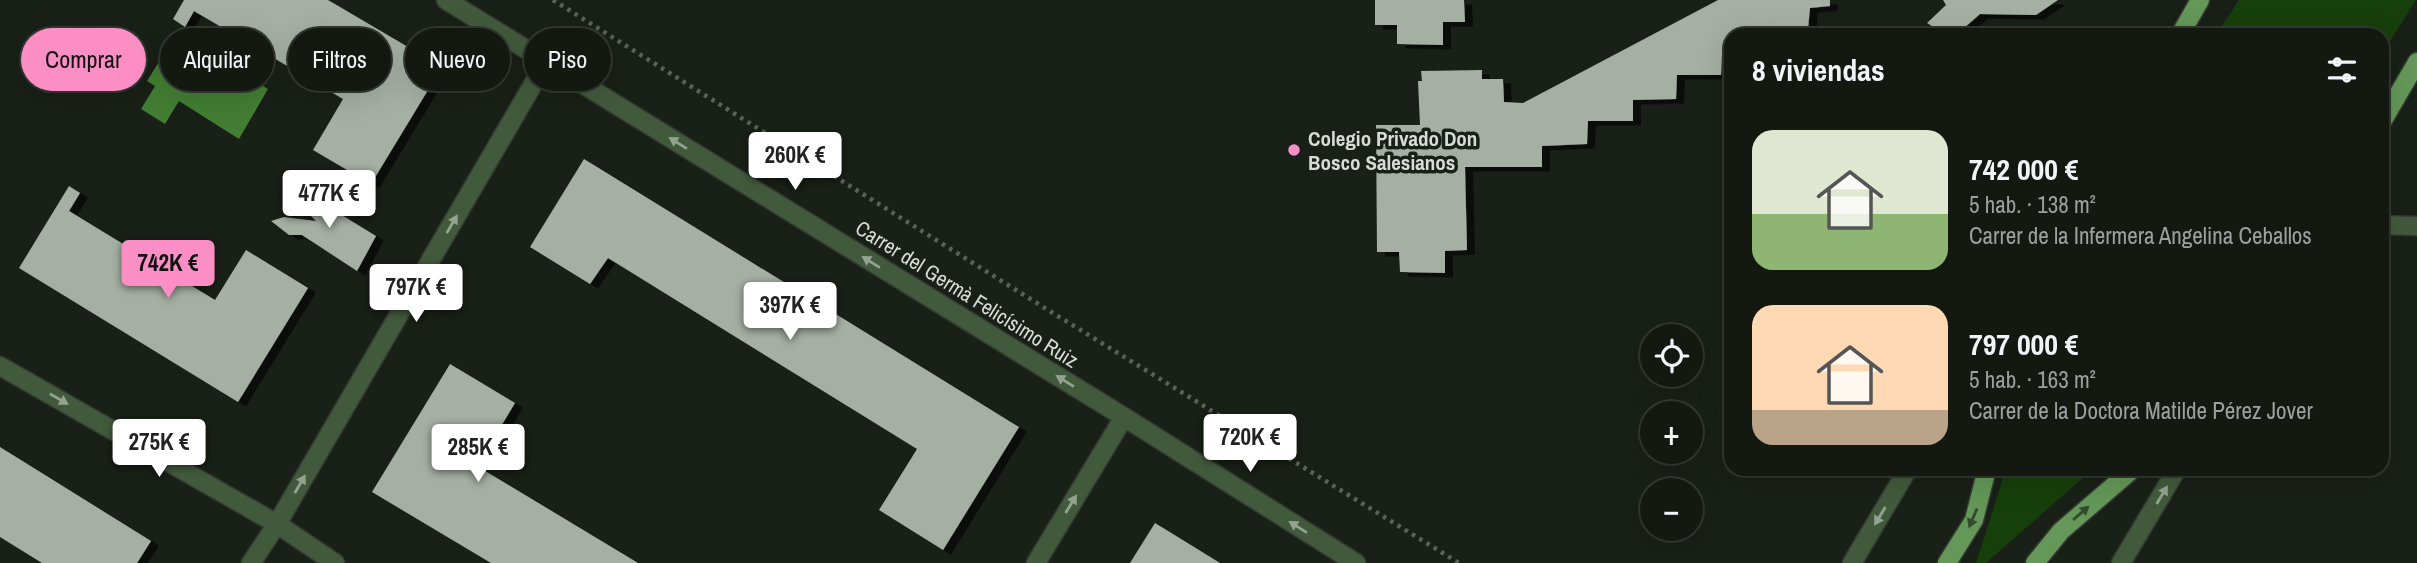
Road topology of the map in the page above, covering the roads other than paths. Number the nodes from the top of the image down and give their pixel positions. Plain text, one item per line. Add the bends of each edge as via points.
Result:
1 (446, 0) edge
2 (2200, 0) edge
3 (2184, 28) edge
4 (524, 48) edge
5 (2417, 62) edge
6 (529, 91) edge
7 (593, 91) edge
8 (2389, 110) edge
9 (2389, 225) edge
10 (2417, 226) edge
11 (0, 366) edge
12 (1124, 417) junction
13 (1904, 476) edge
14 (1985, 476) edge
15 (2125, 476) edge
16 (2173, 476) edge
17 (277, 524) junction
18 (251, 563) edge
19 (335, 563) edge
20 (1036, 563) edge
21 (1356, 563) edge
22 (1852, 563) edge
23 (1947, 563) edge
24 (2035, 563) edge
25 (2121, 563) edge

1 - 4 street, Carrer del Germà Felicísimo Ruiz
2 - 3 main road
5 - 8 main road
17 -> 6 street
12 -> 7 street, Carrer del Germà Felicísimo Ruiz
9 - 10 street
11 -> 17 street
20 -> 12 street
21 -> 12 street, Carrer del Germà Felicísimo Ruiz
13 -> 22 street
14 -> 23 main road via 1974,520
24 -> 15 main road via 2061,531
25 -> 16 street
17 - 18 street
17 - 19 street

